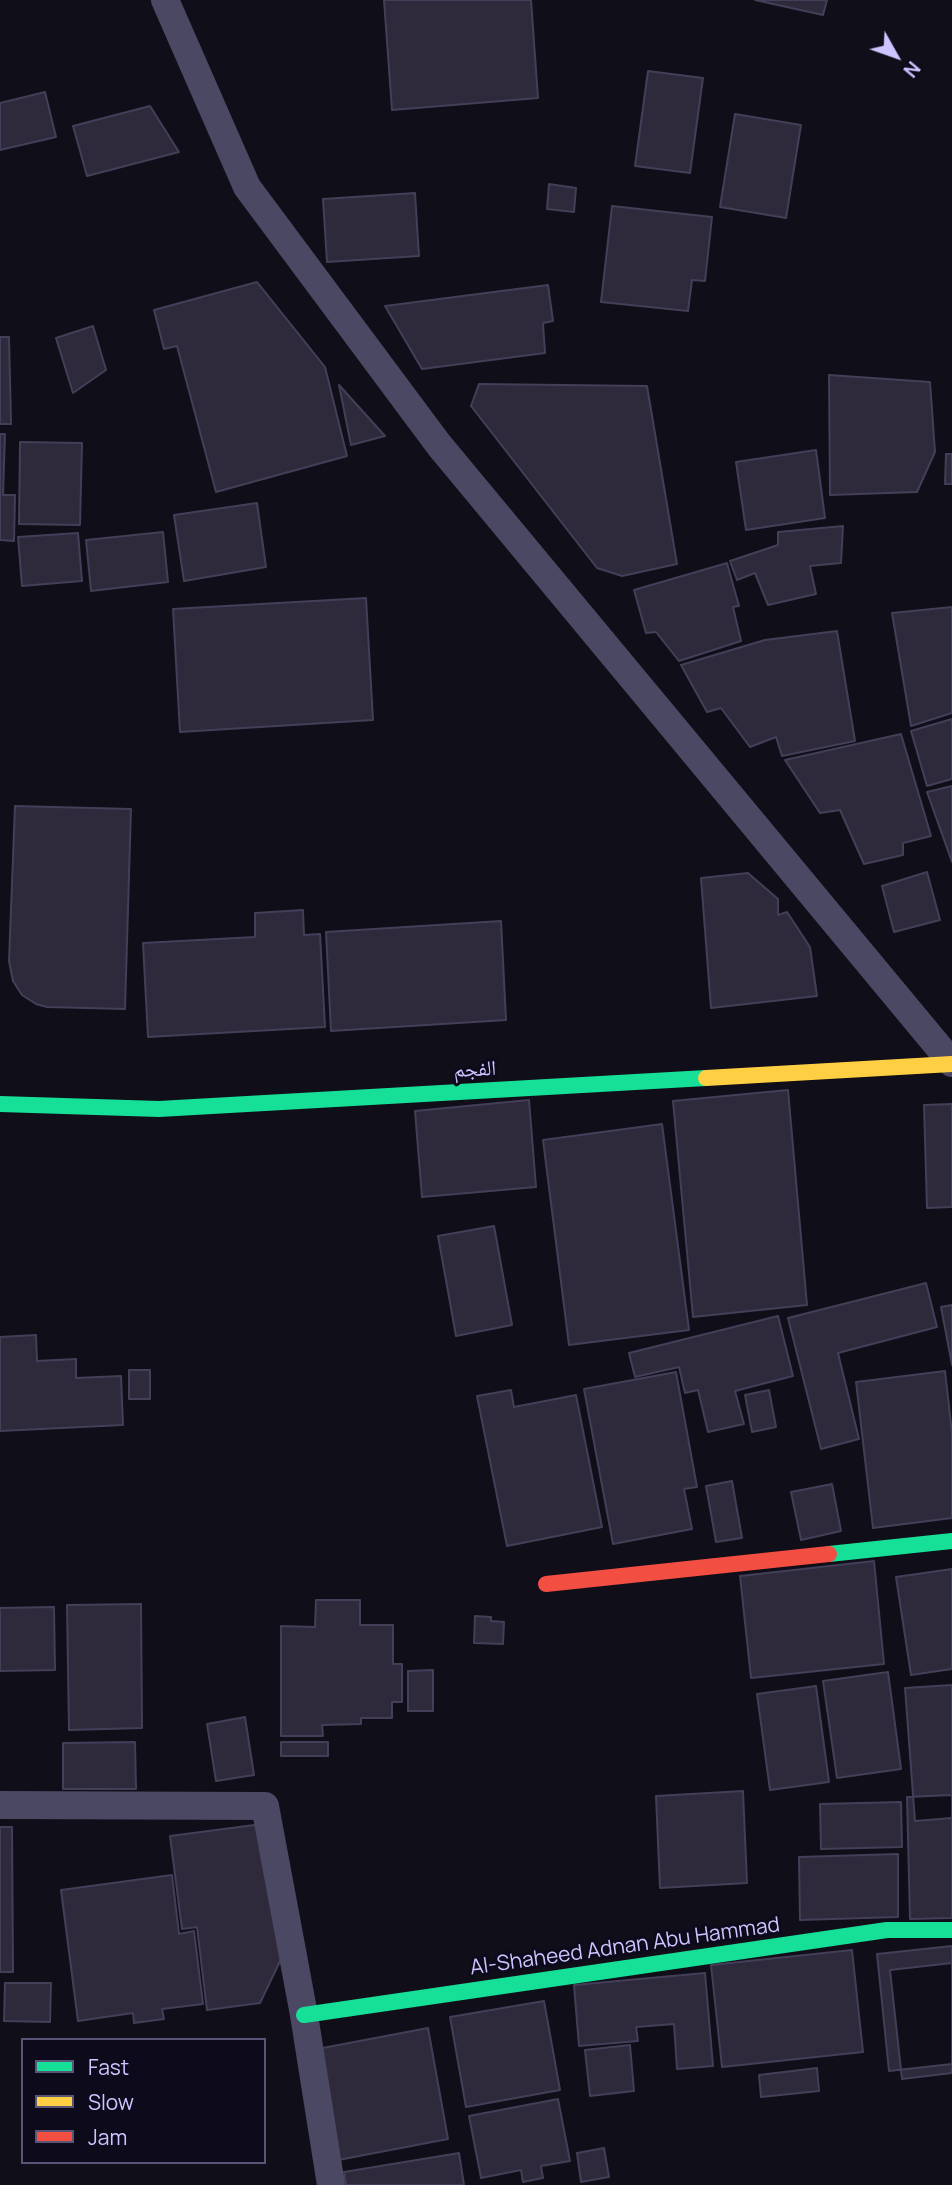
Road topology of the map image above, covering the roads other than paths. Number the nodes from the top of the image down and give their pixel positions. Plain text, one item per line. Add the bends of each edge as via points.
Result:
1 (165, 0) edge
2 (952, 1063) edge
3 (0, 1104) edge
4 (952, 1541) edge
5 (546, 1584) dead end
6 (0, 1805) edge
7 (952, 1930) edge
8 (304, 2015) junction
9 (331, 2185) edge

1 - 2 lane via 247,187 439,445
2 - 3 street, الفجم via 159,1108
4 - 5 street
6 - 8 lane via 265,1806
7 - 8 street, Al-Shaheed Adnan Abu Hammad via 887,1930
8 - 9 lane

